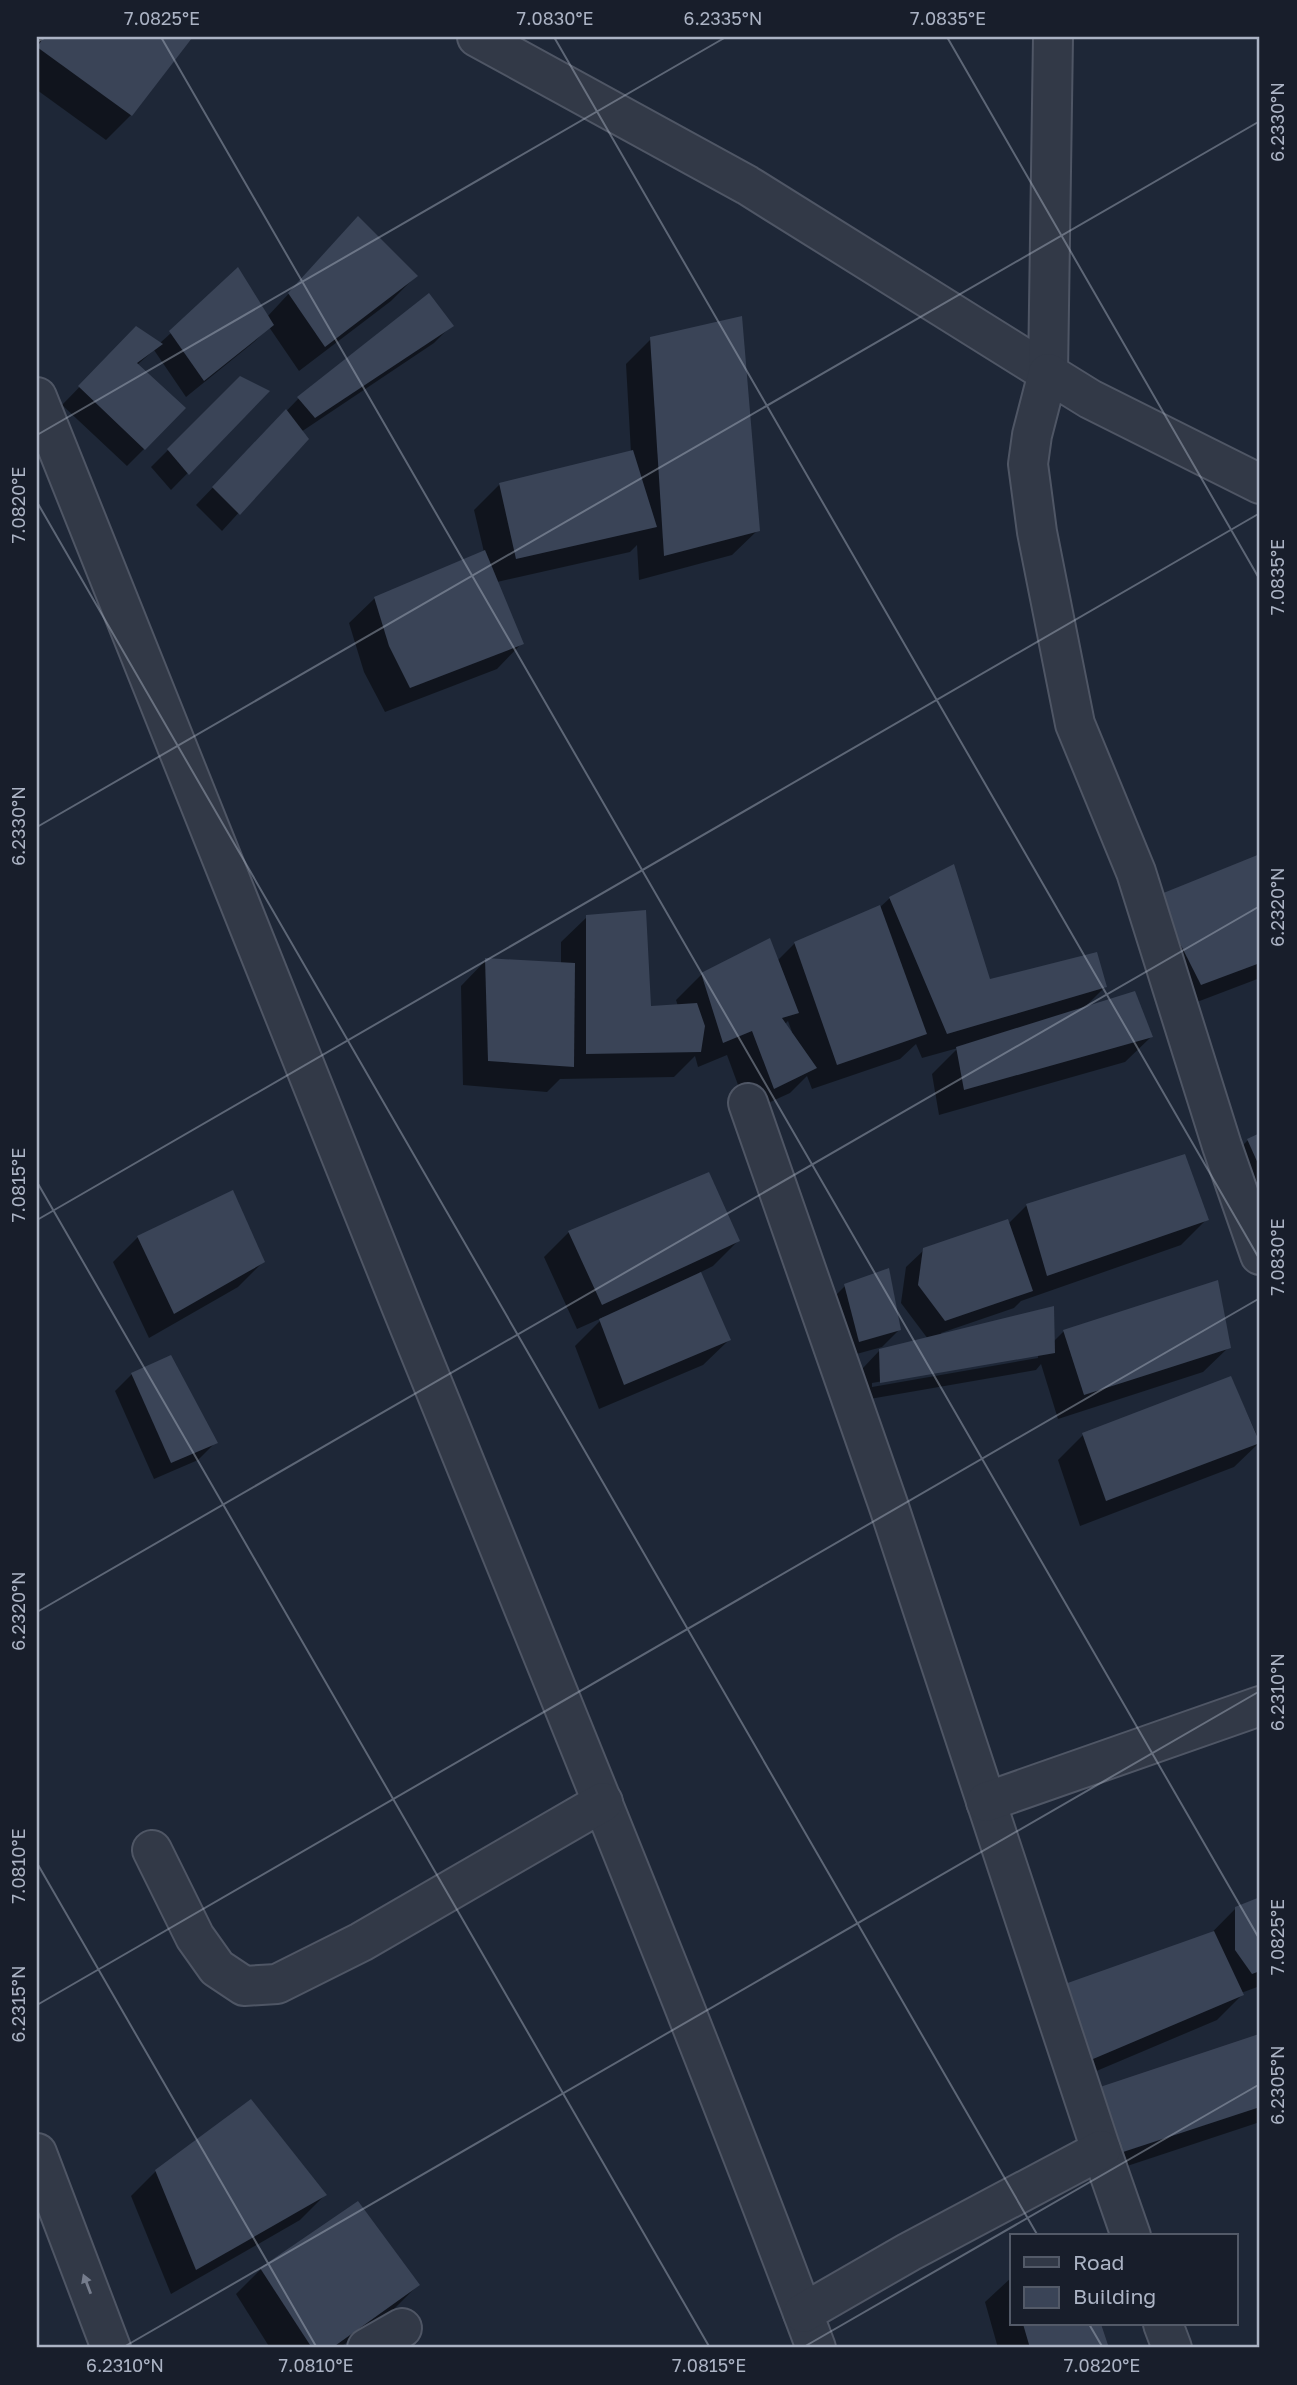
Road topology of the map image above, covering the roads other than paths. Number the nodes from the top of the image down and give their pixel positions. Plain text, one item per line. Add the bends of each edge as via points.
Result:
1 (477, 37) edge
2 (1053, 37) edge
3 (1048, 373) junction
4 (37, 397) edge
5 (1260, 484) edge
6 (748, 1102) dead end
7 (1260, 1255) edge
8 (1260, 1706) edge
9 (603, 1802) junction
10 (986, 1802) junction
11 (152, 1850) dead end
12 (1101, 2150) junction
13 (37, 2153) edge
14 (1130, 2234) edge
15 (803, 2313) junction
16 (1164, 2326) edge
17 (402, 2328) dead end
18 (111, 2348) edge
19 (367, 2348) edge
20 (816, 2348) edge
21 (1172, 2348) edge

1 - 3 street via 747,185
2 - 3 street
3 - 5 street via 1090,399
3 - 7 street via 1028,464 1075,724 1136,872
4 - 9 street
6 - 10 street
8 - 10 street
9 - 11 street via 361,1942 277,1984 244,1986 217,1969 195,1937
9 - 15 street
10 - 12 street
12 - 14 street
12 - 15 street
18 -> 13 street
15 - 20 street
16 - 21 street
17 - 19 street

